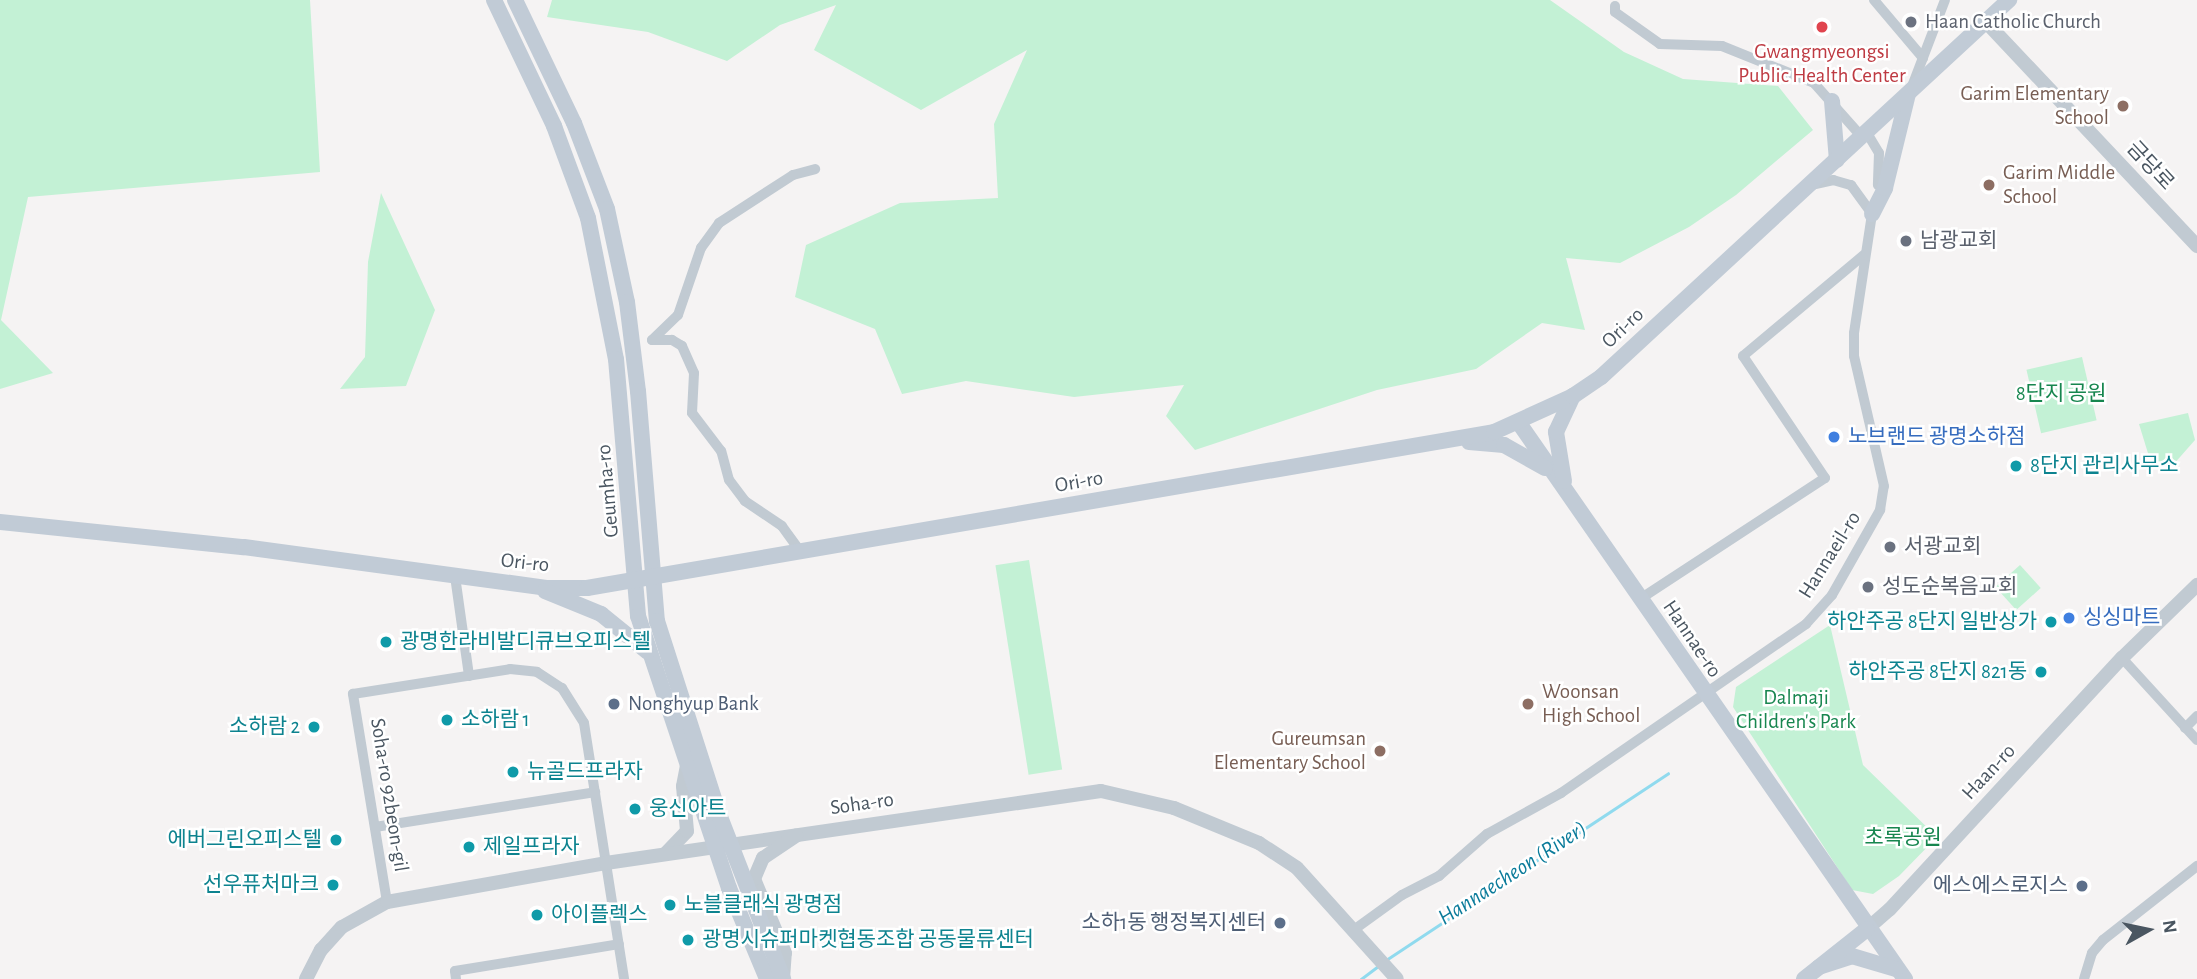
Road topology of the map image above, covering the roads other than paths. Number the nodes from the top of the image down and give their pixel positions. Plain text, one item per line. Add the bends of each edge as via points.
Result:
1 (494, 0) edge
2 (515, 0) edge
3 (1874, 0) edge
4 (1945, 0) edge
5 (2009, 0) edge
6 (1615, 6) dead end
7 (1986, 22) junction
8 (1923, 58) junction
9 (1908, 94) junction
10 (1832, 101) junction
11 (1865, 135) junction
12 (1837, 160) junction
13 (815, 169) dead end
14 (1809, 186) junction
15 (1872, 214) junction
16 (2197, 246) edge
17 (1864, 255) junction
18 (652, 340) junction
19 (633, 353) junction
20 (1573, 396) junction
21 (1519, 423) junction
22 (1460, 440) junction
23 (1566, 491) junction
24 (0, 522) edge
25 (800, 551) junction
26 (455, 576) junction
27 (653, 579) junction
28 (636, 582) junction
29 (2197, 585) edge
30 (533, 586) junction
31 (1640, 599) junction
32 (650, 654) junction
33 (2122, 658) junction
34 (469, 676) junction
35 (1704, 694) junction
36 (2197, 716) edge
37 (2185, 727) junction
38 (2197, 740) edge
39 (687, 766) junction
40 (595, 792) junction
41 (375, 827) junction
42 (798, 834) junction
43 (722, 845) junction
44 (665, 854) junction
45 (606, 863) junction
46 (2197, 866) edge
47 (387, 902) junction
48 (1354, 929) junction
49 (1867, 929) junction
50 (618, 944) junction
51 (1819, 967) junction
52 (1901, 974) edge
53 (306, 979) edge
54 (456, 979) edge
55 (624, 979) edge
56 (766, 979) edge
57 (783, 979) edge
58 (1397, 979) edge
59 (1804, 979) edge
60 (2084, 979) edge

1 - 28 main road, Geumha-ro via 571,168 599,258 617,367
2 - 19 main road, Geumha-ro via 574,123 607,209
3 - 8 street
4 - 8 street
5 - 7 main road, Ori-ro
6 - 10 street, Hannaeil-ro via 1615,12 1650,40 1722,46 1814,83
7 - 9 main road, Ori-ro
7 - 16 street, 금당로
8 - 9 street
9 - 11 main road, Ori-ro
9 - 15 main road via 1885,188
10 - 11 street, Hannaeil-ro
10 - 12 main road
11 - 12 main road, Ori-ro
11 - 15 street, Hannaeil-ro via 1879,153 1881,173
12 - 14 main road, Ori-ro
13 - 18 street via 793,175 719,223 701,248 678,315
14 - 15 street via 1833,180 1851,186
14 - 20 main road, Ori-ro via 1601,377
15 - 17 street, Hannaeil-ro
17 - 31 street via 1743,356 1825,478
17 - 35 street, Hannaeil-ro via 1854,356 1884,486 1880,510 1821,610
18 - 19 street
18 - 25 street via 672,340 682,346 694,373 692,412 718,444 729,480 745,501 782,526
19 - 27 main road, Geumha-ro
20 - 21 main road, Ori-ro
20 - 23 main road via 1556,432
21 - 22 main road, Ori-ro
21 - 23 main road, Hannae-ro
22 - 23 main road via 1521,451 1541,463
22 - 25 main road, Ori-ro
23 - 31 main road, Hannae-ro
24 - 26 main road, Ori-ro
25 - 27 main road, Ori-ro
26 - 30 main road, Ori-ro
26 - 34 street
27 - 28 main road, Ori-ro
27 - 43 main road, Geumha-ro via 657,621
28 - 30 main road, Ori-ro via 587,588
28 - 32 main road, Geumha-ro via 638,616
29 - 33 street, Haan-ro
30 - 32 main road via 601,614
31 - 35 main road, Hannae-ro
32 - 39 main road, Geumha-ro
33 - 37 street
33 - 49 street, Haan-ro
34 - 40 street via 527,671 549,677 562,688 584,723
34 - 41 street, Soha-ro 92beon-gil via 352,694
35 - 48 street, Hannaeil-ro via 1561,793 1487,834 1439,876
35 - 49 main road, Hannae-ro
36 - 37 street
37 - 38 street
39 - 43 main road, Geumha-ro
39 - 44 street via 682,786 687,831
40 - 41 street
40 - 45 street
41 - 47 street, Soha-ro 92beon-gil
42 - 43 street, Soha-ro
42 - 48 street, Soha-ro via 1075,792 1125,795 1219,823 1259,843 1297,868
42 - 57 street via 763,858 754,879 785,953
43 - 44 street, Soha-ro
43 - 56 main road, Geumha-ro
43 - 57 main road, Geumha-ro
44 - 45 street, Soha-ro
45 - 47 street, Soha-ro
45 - 50 street
46 - 60 street via 2103,940 2092,953
47 - 53 street, Soha-ro via 342,927 321,950
48 - 58 street, Soha-ro
49 - 51 main road, Haan-ro
49 - 52 main road, Hannae-ro
50 - 54 street via 455,971
50 - 55 street
51 - 52 main road via 1852,956
51 - 59 main road, Haan-ro

